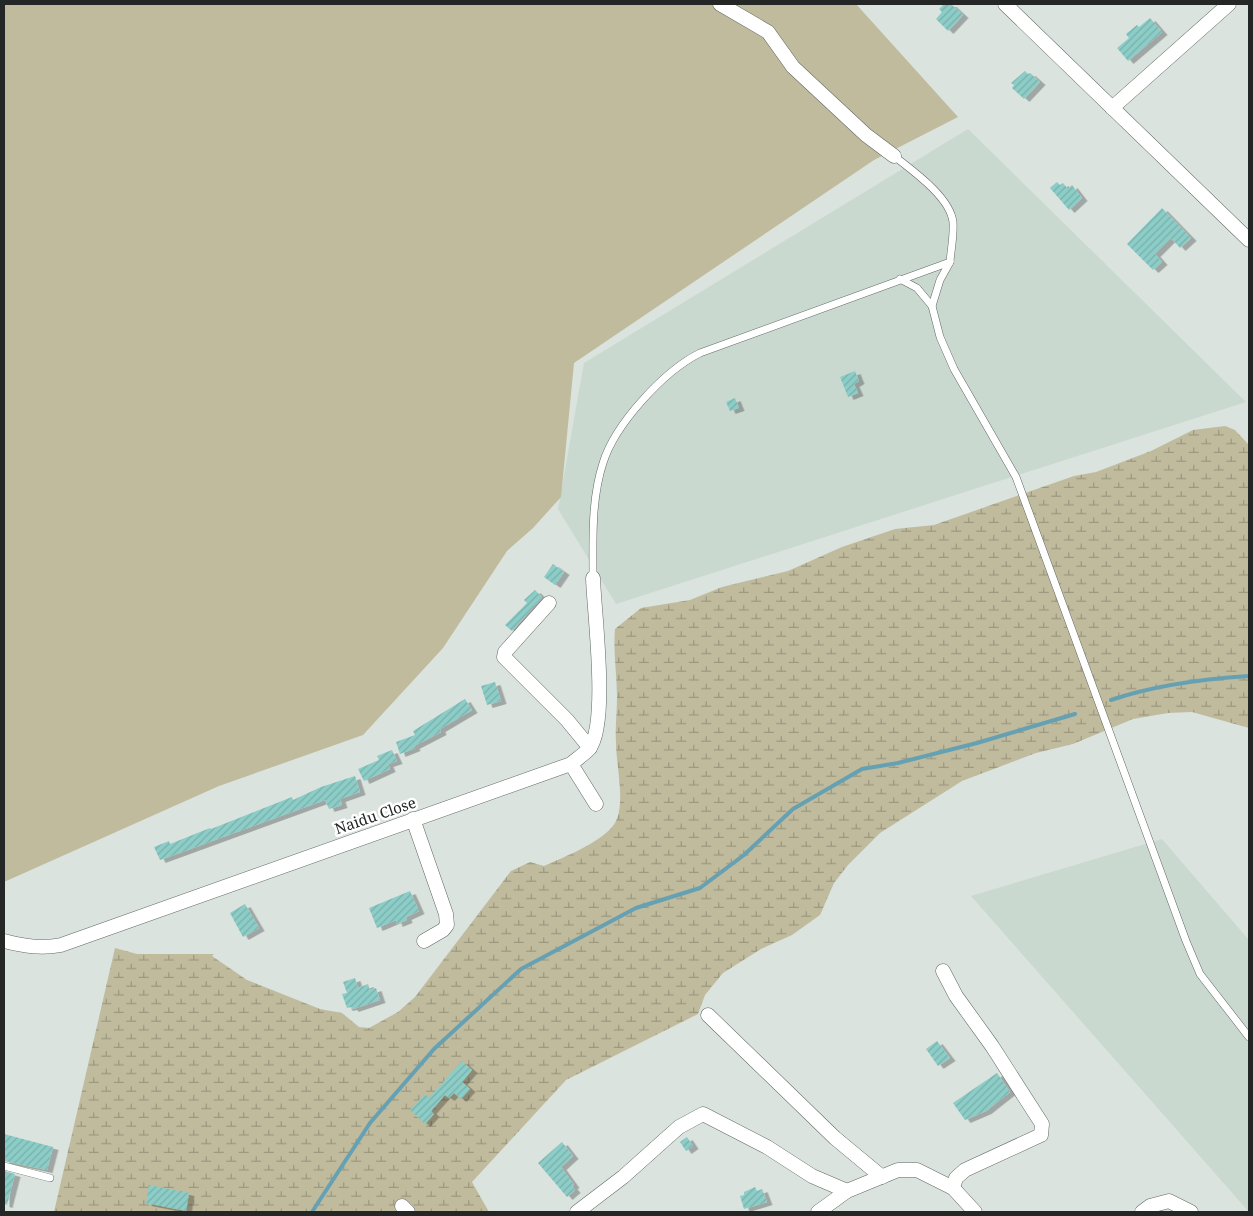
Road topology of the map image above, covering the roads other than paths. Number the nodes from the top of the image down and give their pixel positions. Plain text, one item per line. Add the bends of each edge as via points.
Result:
1 (720, 4) edge
2 (1005, 4) edge
3 (1229, 4) edge
4 (1112, 108) junction
5 (894, 156) joint
6 (1248, 236) edge
7 (950, 262) junction
8 (900, 280) junction
9 (932, 306) junction
10 (594, 578) joint
11 (549, 603) dead end
12 (590, 748) junction
13 (571, 764) junction
14 (596, 804) dead end
15 (413, 819) junction
16 (424, 940) dead end
17 (4, 941) edge
18 (943, 971) dead end
19 (708, 1014) dead end
20 (1249, 1037) edge
21 (4, 1166) edge
22 (882, 1177) junction
23 (50, 1178) dead end
24 (953, 1188) junction
25 (847, 1191) junction
26 (577, 1212) edge
27 (818, 1212) edge
28 (975, 1212) edge
29 (1142, 1212) edge
30 (1190, 1212) edge

1 - 5 street via 768,32 793,67 866,135
2 - 4 street
3 - 4 street
4 - 6 street
5 - 7 lane via 936,192 950,213 953,222
7 - 8 lane
7 - 9 lane
8 - 9 lane via 917,288
8 - 10 lane via 700,353 664,378 627,421 603,462 594,514
9 - 20 lane via 940,337 954,368 1016,477 1200,974
10 - 12 street via 600,691
11 - 12 street via 504,657 567,720
12 - 13 street, Naidu Close
13 - 14 street
13 - 15 street, Naidu Close
15 - 16 street via 447,925
15 - 17 street, Naidu Close via 61,945 30,947
18 - 24 street via 956,996 1042,1124 1041,1135 965,1170 956,1178
19 - 22 street via 835,1138
21 - 23 lane
22 - 24 street via 898,1170 917,1170
22 - 25 street
24 - 28 street
25 - 26 street via 812,1176 767,1147 703,1114 679,1127 623,1177
25 - 27 street
29 - 30 street via 1150,1206 1169,1201

